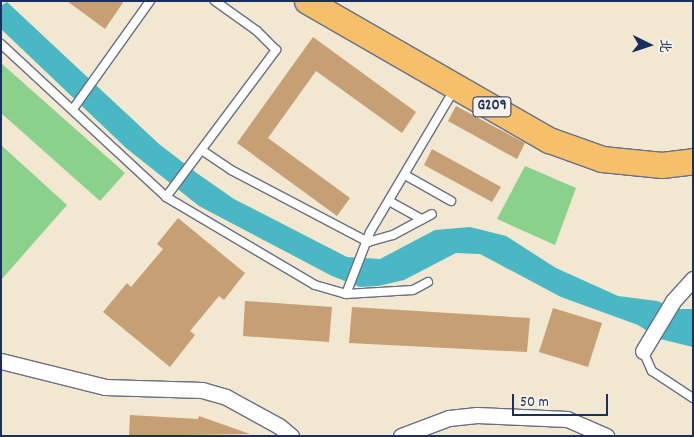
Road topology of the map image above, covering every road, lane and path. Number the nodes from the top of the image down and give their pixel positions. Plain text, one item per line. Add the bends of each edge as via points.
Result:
1 (150, 1) edge
2 (215, 1) edge
3 (307, 1) edge
4 (1, 44) edge
5 (456, 86) junction
6 (73, 109) junction
7 (203, 151) junction
8 (693, 161) edge
9 (405, 175) junction
10 (166, 197) junction
11 (389, 201) junction
12 (451, 201) dead end
13 (432, 214) dead end
14 (422, 219) junction
15 (367, 245) junction
16 (693, 280) edge
17 (428, 282) dead end
18 (346, 294) junction
19 (687, 294) edge
20 (643, 351) joint
21 (1, 361) edge
22 (693, 398) edge
23 (291, 436) edge
24 (401, 436) edge
25 (606, 436) edge

1 - 6 lane
2 - 7 lane via 276,50
3 - 5 highway, G209
4 - 6 lane
5 - 8 highway, G209 via 549,140 602,160 662,165
5 - 9 lane
6 - 10 lane
7 - 10 lane
7 - 15 lane via 231,170
9 - 11 lane
9 - 12 lane
10 - 18 lane via 315,285
11 - 14 lane
11 - 15 lane
13 - 14 lane
14 - 15 lane
15 - 18 lane
16 - 19 street
17 - 18 lane via 414,290
19 - 20 street via 673,301
20 - 22 lane via 652,371
21 - 23 street via 104,387 202,390 226,397
24 - 25 street via 449,418 494,415 567,419

